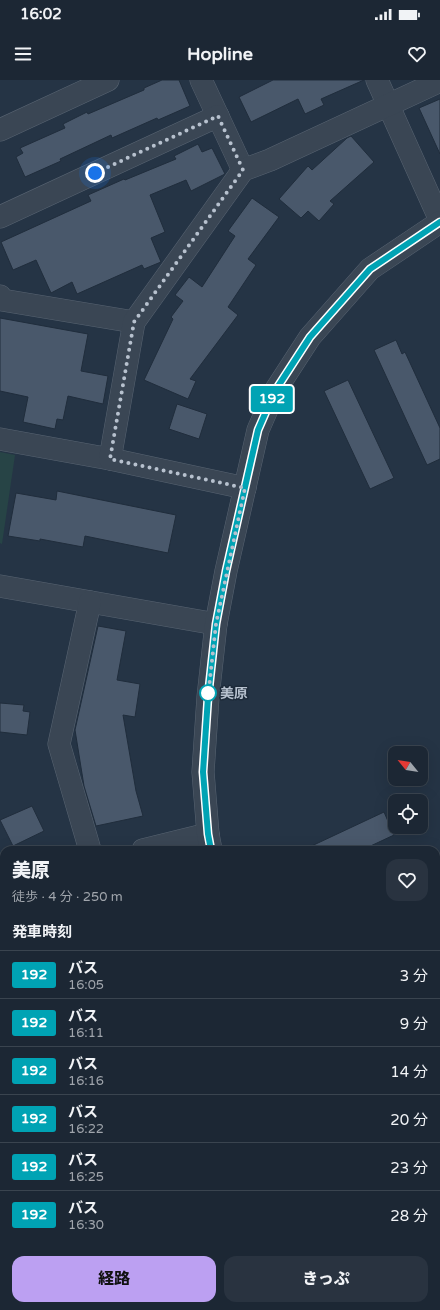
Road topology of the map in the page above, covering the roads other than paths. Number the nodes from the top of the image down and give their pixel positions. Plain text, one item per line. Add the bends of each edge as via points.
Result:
1 (108, 80) edge
2 (201, 80) edge
3 (377, 80) edge
4 (440, 81) edge
5 (389, 104) junction
6 (218, 116) junction
7 (0, 130) edge
8 (243, 170) junction
9 (0, 217) edge
10 (440, 221) edge
11 (0, 296) edge
12 (134, 322) junction
13 (0, 439) edge
14 (110, 459) junction
15 (245, 488) junction
16 (0, 586) edge
17 (90, 602) junction
18 (216, 624) junction
19 (210, 842) edge
20 (89, 846) edge
21 (176, 846) edge

1 - 7 street
2 - 6 street
3 - 5 street
4 - 5 street
5 - 8 street via 270,160
5 - 10 street
6 - 8 street
6 - 9 street
8 - 12 street
10 - 15 street via 370,269 310,337 275,391 258,430
11 - 12 street via 2,300
12 - 14 street
13 - 14 street
14 - 15 street
15 - 18 street
16 - 17 street
17 - 18 street
17 - 20 street via 59,744
18 - 19 street via 203,772
19 - 21 street

